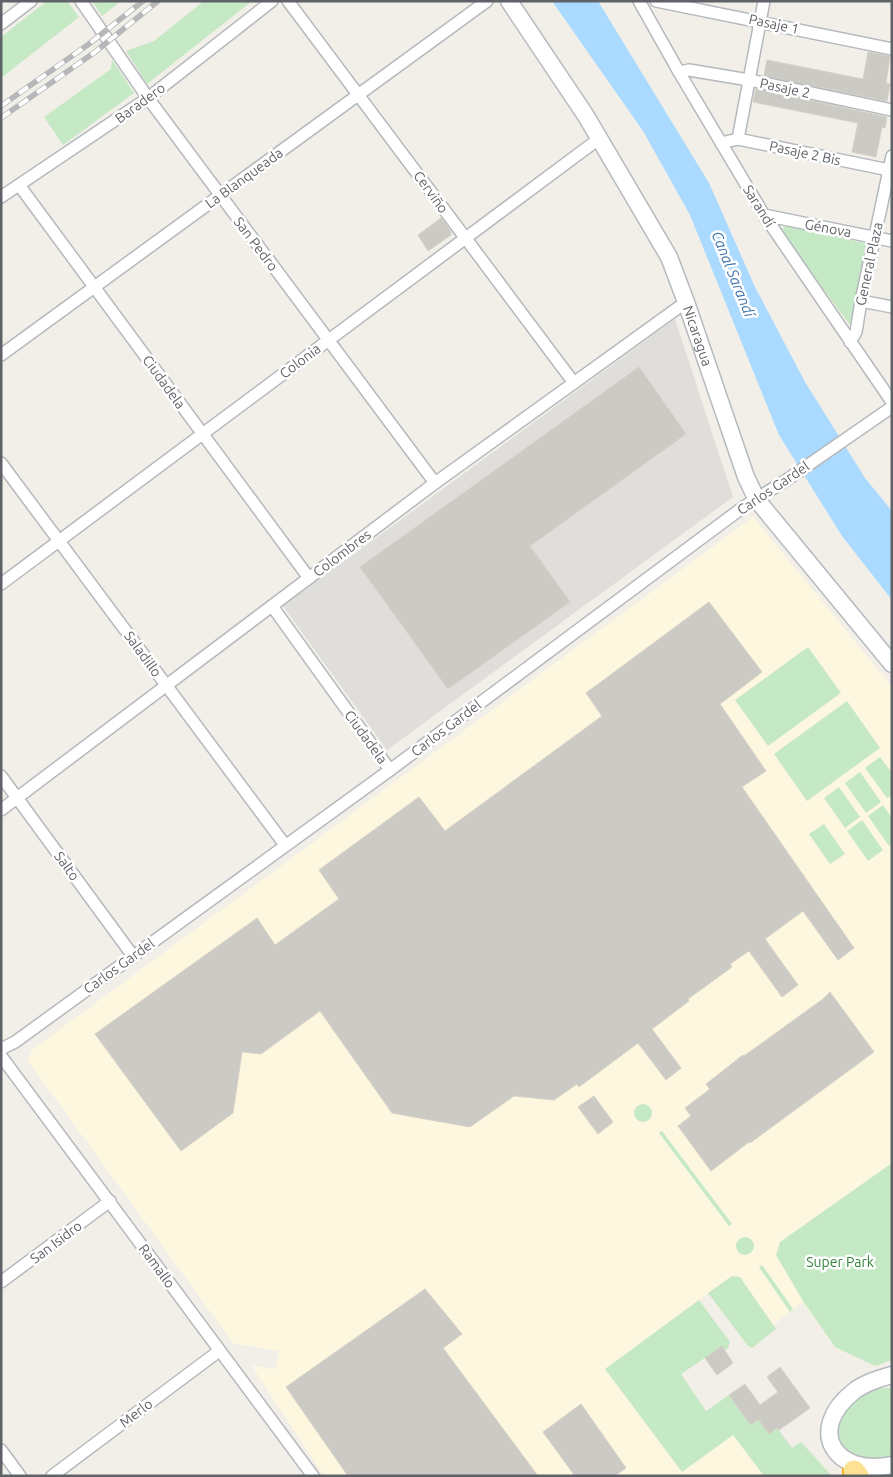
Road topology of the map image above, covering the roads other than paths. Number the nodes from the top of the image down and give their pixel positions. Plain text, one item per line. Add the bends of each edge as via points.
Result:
1 (31, 1) edge
2 (81, 1) edge
3 (272, 1) edge
4 (288, 1) edge
5 (487, 1) edge
6 (509, 1) edge
7 (640, 1) edge
8 (656, 1) edge
9 (764, 1) edge
10 (761, 21) junction
11 (1, 24) edge
12 (892, 49) edge
13 (679, 72) junction
14 (749, 80) junction
15 (360, 95) junction
16 (148, 98) junction
17 (892, 110) edge
18 (600, 138) junction
19 (738, 139) junction
20 (722, 143) junction
21 (892, 156) edge
22 (889, 170) junction
23 (19, 185) junction
24 (220, 196) junction
25 (1, 197) edge
26 (764, 216) junction
27 (465, 238) junction
28 (875, 238) junction
29 (892, 241) edge
30 (94, 288) junction
31 (861, 301) junction
32 (686, 302) junction
33 (892, 307) edge
34 (329, 339) junction
35 (850, 342) junction
36 (1, 354) edge
37 (574, 383) junction
38 (892, 402) edge
39 (892, 407) edge
40 (202, 434) junction
41 (1, 464) edge
42 (435, 483) junction
43 (757, 500) junction
44 (60, 541) junction
45 (309, 578) junction
46 (1, 584) edge
47 (272, 606) junction
48 (892, 664) edge
49 (166, 685) junction
50 (390, 770) junction
51 (1, 776) edge
52 (17, 798) junction
53 (1, 810) edge
54 (285, 845) junction
55 (133, 956) junction
56 (1, 1049) edge
57 (1, 1056) edge
58 (110, 1201) junction
59 (1, 1282) edge
60 (219, 1351) junction
61 (889, 1377) edge
62 (1, 1450) edge
63 (892, 1465) edge
64 (852, 1473) edge
65 (20, 1476) edge
66 (52, 1476) edge
67 (313, 1476) edge

1 - 11 street
2 - 16 street, San Pedro
3 - 16 street, Baradero
4 - 15 street, Cerviño
5 - 15 street, La Blanqueada
6 - 18 main road, Nicaragua
7 - 13 street, Sarandí
8 - 10 street, Pasaje 1
9 - 10 street
10 - 12 street, Pasaje 1
10 - 14 street
13 - 14 street, Pasaje 2 via 689,70
13 - 20 street, Sarandí
14 - 17 street, Pasaje 2
14 - 19 street
15 - 24 street, La Blanqueada
15 - 27 street, Cerviño
16 - 23 street, Baradero
16 - 24 street, San Pedro
18 - 27 street, Colonia
18 - 32 main road, Nicaragua via 669,257
19 - 20 street, Pasaje 2 Bis
19 - 22 street, Pasaje 2 Bis
20 - 26 street, Sarandí
21 - 22 street, General Plaza
22 - 28 street, General Plaza
23 - 25 street, Baradero
23 - 30 street, Ciudadela
24 - 30 street, La Blanqueada
24 - 34 street, San Pedro
26 - 28 street, Génova
26 - 35 street, Sarandí
27 - 34 street, Colonia
27 - 37 street, Cerviño
28 - 29 street, Génova
28 - 31 street, General Plaza
30 - 36 street, La Blanqueada
30 - 40 street, Ciudadela
31 - 33 street
31 - 35 street, General Plaza via 856,332
32 - 37 street, Colombres
32 - 43 main road, Nicaragua via 746,477
34 - 40 street, Colonia
34 - 42 street, San Pedro
35 - 38 street, Sarandí
37 - 42 street, Colombres
39 - 43 street, Carlos Gardel
40 - 44 street, Colonia
40 - 45 street, Ciudadela
41 - 44 street, Saladillo
42 - 45 street, Colombres
43 - 48 main road, Nicaragua
43 - 50 street, Carlos Gardel
44 - 46 street, Colonia
44 - 49 street, Saladillo
45 - 47 street, Colombres
47 - 49 street, Colombres
47 - 50 street, Ciudadela
49 - 52 street, Colombres
49 - 54 street, Saladillo
50 - 54 street, Carlos Gardel
51 - 52 street, Salto
52 - 53 street, Colombres
52 - 55 street, Salto
54 - 55 street, Carlos Gardel
55 - 56 street, Carlos Gardel
57 - 58 street, Ramallo
58 - 59 street, San Isidro
58 - 60 street, Ramallo
60 - 66 street, Merlo
60 - 67 street, Ramallo
61 - 64 main road via 852,1393 840,1406 831,1424 828,1441 832,1453
62 - 65 street
63 - 64 main road

